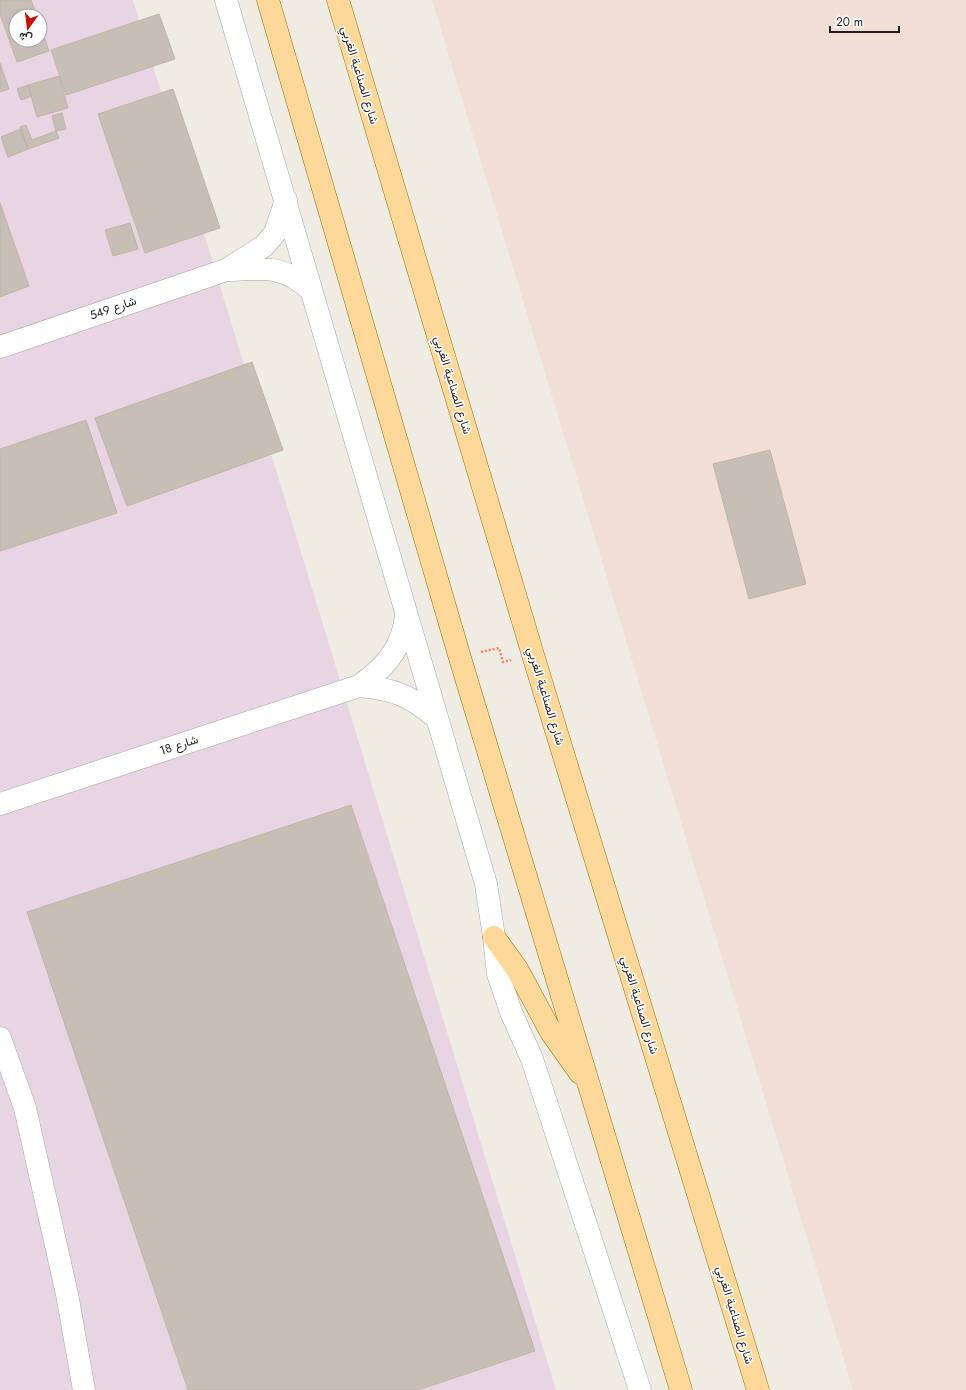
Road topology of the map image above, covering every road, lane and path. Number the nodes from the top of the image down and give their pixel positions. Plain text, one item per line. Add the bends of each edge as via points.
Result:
1 (226, 0) edge
2 (268, 0) edge
3 (338, 0) edge
4 (286, 200) junction
5 (226, 270) junction
6 (311, 290) junction
7 (0, 347) edge
8 (406, 616) junction
9 (359, 686) junction
10 (437, 718) junction
11 (0, 804) edge
12 (494, 937) junction
13 (0, 1038) edge
14 (590, 1087) junction
15 (84, 1390) edge
16 (640, 1390) edge
17 (681, 1390) edge
18 (758, 1390) edge

1 - 4 street
2 - 14 main road via 460,658
3 - 18 main road, شارع الصناعية الغربي via 533,655
4 - 5 street, شارع 549 via 275,233 264,246
4 - 6 street
5 - 6 street, شارع 549 via 270,268 289,274
5 - 7 street, شارع 549
6 - 8 street
8 - 9 street, شارع 18 via 401,637 391,657 377,674
8 - 10 street
9 - 10 street, شارع 18 via 401,694 420,704
9 - 11 street, شارع 18
10 - 12 street via 486,884
12 - 14 main road via 517,969 551,1032
12 - 16 street via 498,974 511,1012 532,1059
13 - 15 street via 25,1108 67,1294
14 - 17 main road

